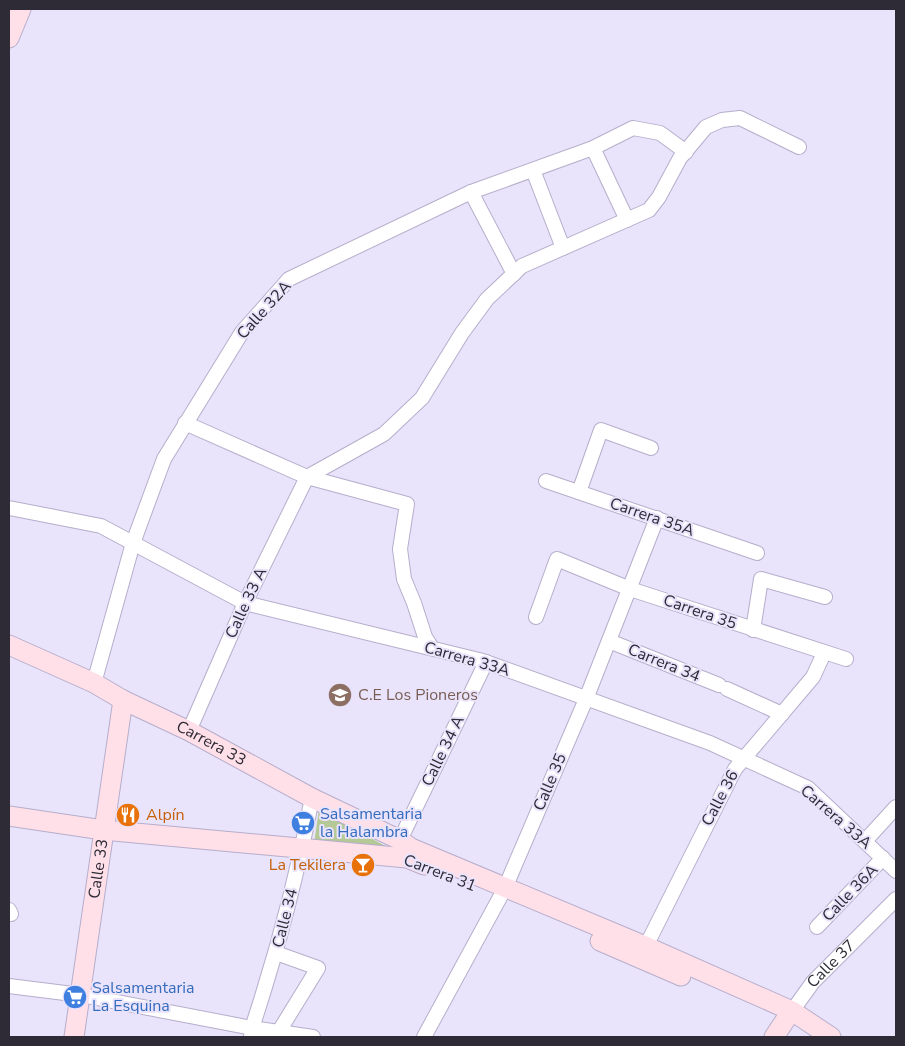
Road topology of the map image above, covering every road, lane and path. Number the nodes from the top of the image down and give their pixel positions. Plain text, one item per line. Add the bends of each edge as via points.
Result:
1 (21, 9) edge
2 (9, 38) edge
3 (798, 147) dead end
4 (593, 148) junction
5 (686, 152) junction
6 (533, 170) junction
7 (471, 192) junction
8 (627, 220) junction
9 (563, 248) junction
10 (514, 274) junction
11 (185, 423) junction
12 (651, 448) dead end
13 (307, 477) junction
14 (546, 481) dead end
15 (579, 492) junction
16 (9, 508) edge
17 (657, 518) junction
18 (133, 543) junction
19 (757, 553) dead end
20 (630, 589) junction
21 (825, 597) dead end
22 (245, 603) junction
23 (536, 617) dead end
24 (753, 630) junction
25 (609, 641) junction
26 (9, 645) edge
27 (432, 648) junction
28 (824, 653) junction
29 (846, 659) dead end
30 (486, 662) junction
31 (94, 682) junction
32 (586, 698) junction
33 (123, 700) junction
34 (782, 714) junction
35 (189, 730) junction
36 (743, 759) junction
37 (312, 798) junction
38 (896, 807) edge
39 (9, 816) edge
40 (103, 830) junction
41 (865, 841) junction
42 (406, 844) junction
43 (303, 848) junction
44 (883, 858) junction
45 (896, 871) edge
46 (503, 893) junction
47 (896, 899) edge
48 (817, 927) dead end
49 (276, 953) junction
50 (642, 953) junction
51 (9, 986) edge
52 (81, 995) junction
53 (789, 1015) junction
54 (252, 1033) edge
55 (278, 1033) junction
56 (74, 1037) edge
57 (313, 1037) edge
58 (424, 1037) edge
59 (774, 1037) edge
60 (812, 1037) edge
61 (832, 1037) edge

1 - 2 main road
3 - 5 street via 740,118 722,120 706,127
4 - 5 street, Calle 32A via 633,128 660,133
4 - 6 street, Calle 32A
4 - 8 street
5 - 8 street via 649,210
6 - 7 street, Calle 32A
6 - 9 street
7 - 10 street
7 - 11 street, Calle 32A via 289,279 242,332
8 - 9 street
9 - 10 street via 522,266
10 - 13 street via 487,299 422,398 384,434
11 - 13 street
11 - 18 street, Calle 32A via 164,459
12 - 15 street via 601,430
13 - 22 street, Calle 33 A
13 - 27 street via 407,504 400,549 404,579
14 - 15 street, Carrera 35A
15 - 17 street, Carrera 35A
16 - 18 street, Carrera 33A via 101,526
17 - 19 street, Carrera 35A
17 - 20 street, Calle 35
18 - 22 street, Carrera 33A
18 - 31 street, Calle 32A
20 - 23 street, Carrera 35 via 557,559
20 - 24 street, Carrera 35
20 - 25 street, Calle 35
21 - 24 street via 762,578
22 - 27 street, Carrera 33A
22 - 35 street, Calle 33 A
24 - 28 street, Carrera 35
25 - 32 street, Calle 35
25 - 34 street, Carrera 34
26 - 31 main road, Carrera 33
27 - 30 street, Carrera 33A
28 - 29 street, Carrera 35
28 - 34 street, Calle 36 via 813,678
30 - 32 street, Carrera 33A
30 - 42 street, Calle 34 A
31 - 33 main road, Carrera 33
32 - 36 street, Carrera 33A via 710,743
32 - 46 street, Calle 35
33 - 35 main road, Carrera 33
33 - 40 main road, Calle 33
34 - 36 street, Calle 36
35 - 37 main road, Carrera 33
36 - 41 street, Carrera 33A via 808,788
36 - 50 street, Calle 36
37 - 42 main road, Carrera 33
37 - 43 street, Calle 34
38 - 41 street, Calle 36A
39 - 40 main road, Carrera 31
40 - 43 main road, Carrera 31
40 - 52 main road, Calle 33
41 - 44 street, Carrera 33A
42 - 46 main road, Carrera 31
43 - 46 main road, Carrera 31 via 407,858
43 - 49 street, Calle 34
44 - 45 street, Carrera 33A
44 - 48 street, Calle 36A
46 - 50 main road, Carrera 31
46 - 58 street, Calle 35
47 - 53 street, Calle 37 via 813,982
49 - 54 street, Calle 34
49 - 55 street via 318,968
50 - 53 main road, Carrera 31
51 - 52 street
52 - 54 street
52 - 56 main road, Calle 33
53 - 59 main road, Calle 37
53 - 60 main road, Carrera 31
53 - 61 main road, Carrera 31
54 - 55 street
55 - 57 street

